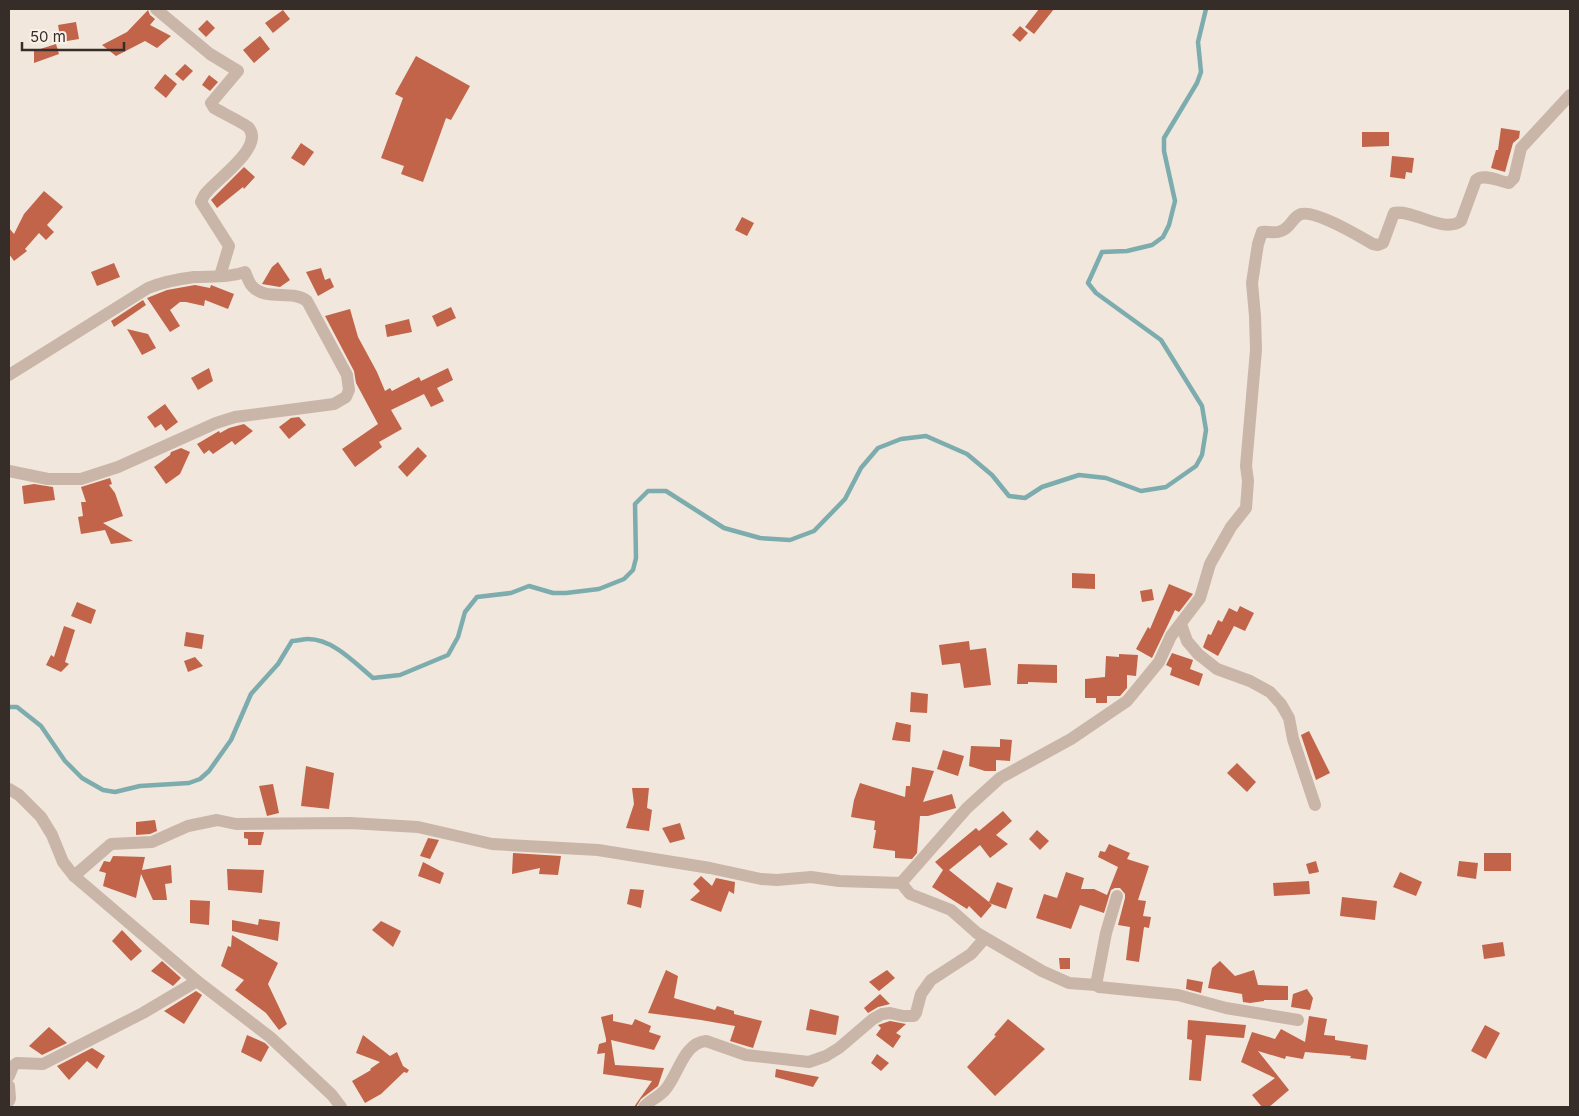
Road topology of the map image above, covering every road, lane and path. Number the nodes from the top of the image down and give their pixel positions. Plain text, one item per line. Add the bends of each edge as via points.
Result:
1 (156, 9) edge
2 (1570, 95) edge
3 (220, 276) junction
4 (9, 375) edge
5 (9, 471) edge
6 (1181, 624) junction
7 (9, 789) edge
8 (1316, 805) dead end
9 (74, 876) junction
10 (901, 883) junction
11 (1117, 896) dead end
12 (985, 938) junction
13 (197, 981) junction
14 (1096, 985) junction
15 (1298, 1020) dead end
16 (9, 1076) edge
17 (9, 1086) edge
18 (9, 1101) edge
19 (341, 1107) edge
20 (644, 1107) edge

1 - 3 street via 210,54 238,71 211,103 214,108 248,127 252,135 250,148 206,192 201,202 229,246
2 - 6 street via 1521,148 1514,178 1509,182 1484,177 1476,180 1457,224 1441,224 1402,212 1394,213 1383,243 1378,245 1326,219 1305,213 1294,217 1282,231 1261,234 1252,283 1256,350 1246,466 1247,504 1210,564 1200,598
3 - 4 street via 170,281 148,288
3 - 5 street via 245,272 251,286 258,291 303,297 347,375 349,390 346,397 321,407 216,423 118,467 81,479 48,479
6 - 8 street via 1187,640 1198,654 1217,669 1270,692 1282,704
6 - 10 street via 1159,662 1127,701 1072,739 1000,778 966,808
7 - 9 street via 19,794 41,817 63,862
9 - 10 street via 111,844 152,842 188,826 217,820 236,824 350,823 418,827 492,844 598,850 761,879 811,877
9 - 13 street
10 - 12 street via 910,894 951,910
11 - 14 street
12 - 14 street via 1069,983
12 - 20 street via 971,954 931,980 921,994 914,1016 882,1014 839,1048 809,1062 746,1055 706,1041 699,1042 691,1048 666,1090
13 - 16 street via 143,1013 43,1064 17,1063
13 - 19 street via 270,1037
14 - 15 street via 1178,995 1226,1008
17 - 18 street

